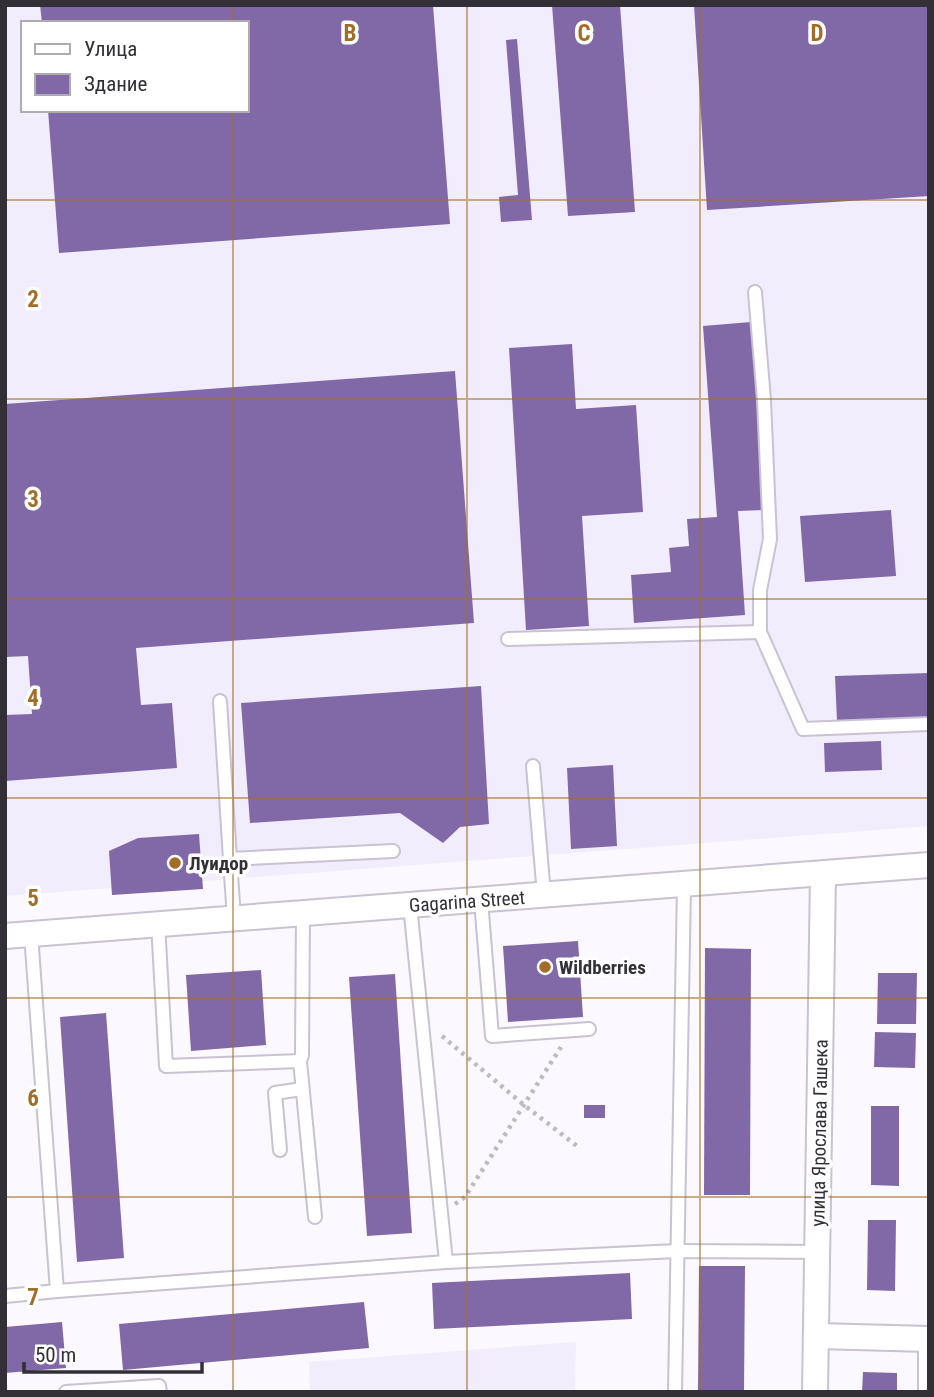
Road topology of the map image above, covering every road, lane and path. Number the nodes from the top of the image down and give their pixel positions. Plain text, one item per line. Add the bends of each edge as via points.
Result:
1 (755, 292) dead end
2 (760, 632) junction
3 (508, 639) dead end
4 (220, 701) dead end
5 (929, 724) edge
6 (533, 766) dead end
7 (393, 852) dead end
8 (230, 859) junction
9 (929, 865) edge
10 (823, 875) junction
11 (684, 885) junction
12 (544, 895) junction
13 (481, 900) junction
14 (410, 905) junction
15 (303, 913) junction
16 (234, 919) junction
17 (158, 923) junction
18 (31, 934) junction
19 (5, 936) edge
20 (422, 1020) junction
21 (589, 1029) dead end
22 (568, 1031) junction
23 (300, 1061) junction
24 (302, 1089) junction
25 (524, 1105) junction
26 (576, 1146) dead end
27 (280, 1150) dead end
28 (441, 1210) junction
29 (315, 1217) dead end
30 (677, 1251) junction
31 (818, 1252) junction
32 (446, 1262) junction
33 (57, 1291) junction
34 (5, 1296) edge
35 (817, 1336) junction
36 (927, 1339) edge
37 (66, 1392) edge
38 (160, 1392) edge
39 (675, 1392) edge
40 (815, 1392) edge
41 (925, 1392) edge

1 - 2 lane via 770,539 760,590
2 - 3 lane
2 - 5 lane via 803,729
4 - 8 lane
6 - 12 lane
7 - 8 lane
8 - 16 lane
9 - 10 street, Gagarina Street
10 - 11 street, Gagarina Street
10 - 31 street, улица Ярослава Гашека
11 - 12 street, Gagarina Street
11 - 30 lane
12 - 13 street, Gagarina Street
13 - 14 street, Gagarina Street
13 - 22 lane via 492,1036
14 - 15 street, Gagarina Street
14 - 20 lane
15 - 16 street, Gagarina Street
15 - 23 lane
16 - 17 street, Gagarina Street
17 - 18 street, Gagarina Street
17 - 23 lane via 166,1066
18 - 19 street, Gagarina Street
18 - 33 lane
20 - 25 path
20 - 28 lane
21 - 22 lane
22 - 25 path
23 - 24 lane
24 - 27 lane via 275,1093
24 - 29 lane
25 - 26 path
25 - 28 path via 466,1197
28 - 32 lane
30 - 31 lane
30 - 32 lane
30 - 39 lane
31 - 35 street, улица Ярослава Гашека
32 - 33 lane
33 - 34 lane
35 - 36 street
35 - 40 street, улица Ярослава Гашека
36 - 41 lane
37 - 38 lane via 159,1386

